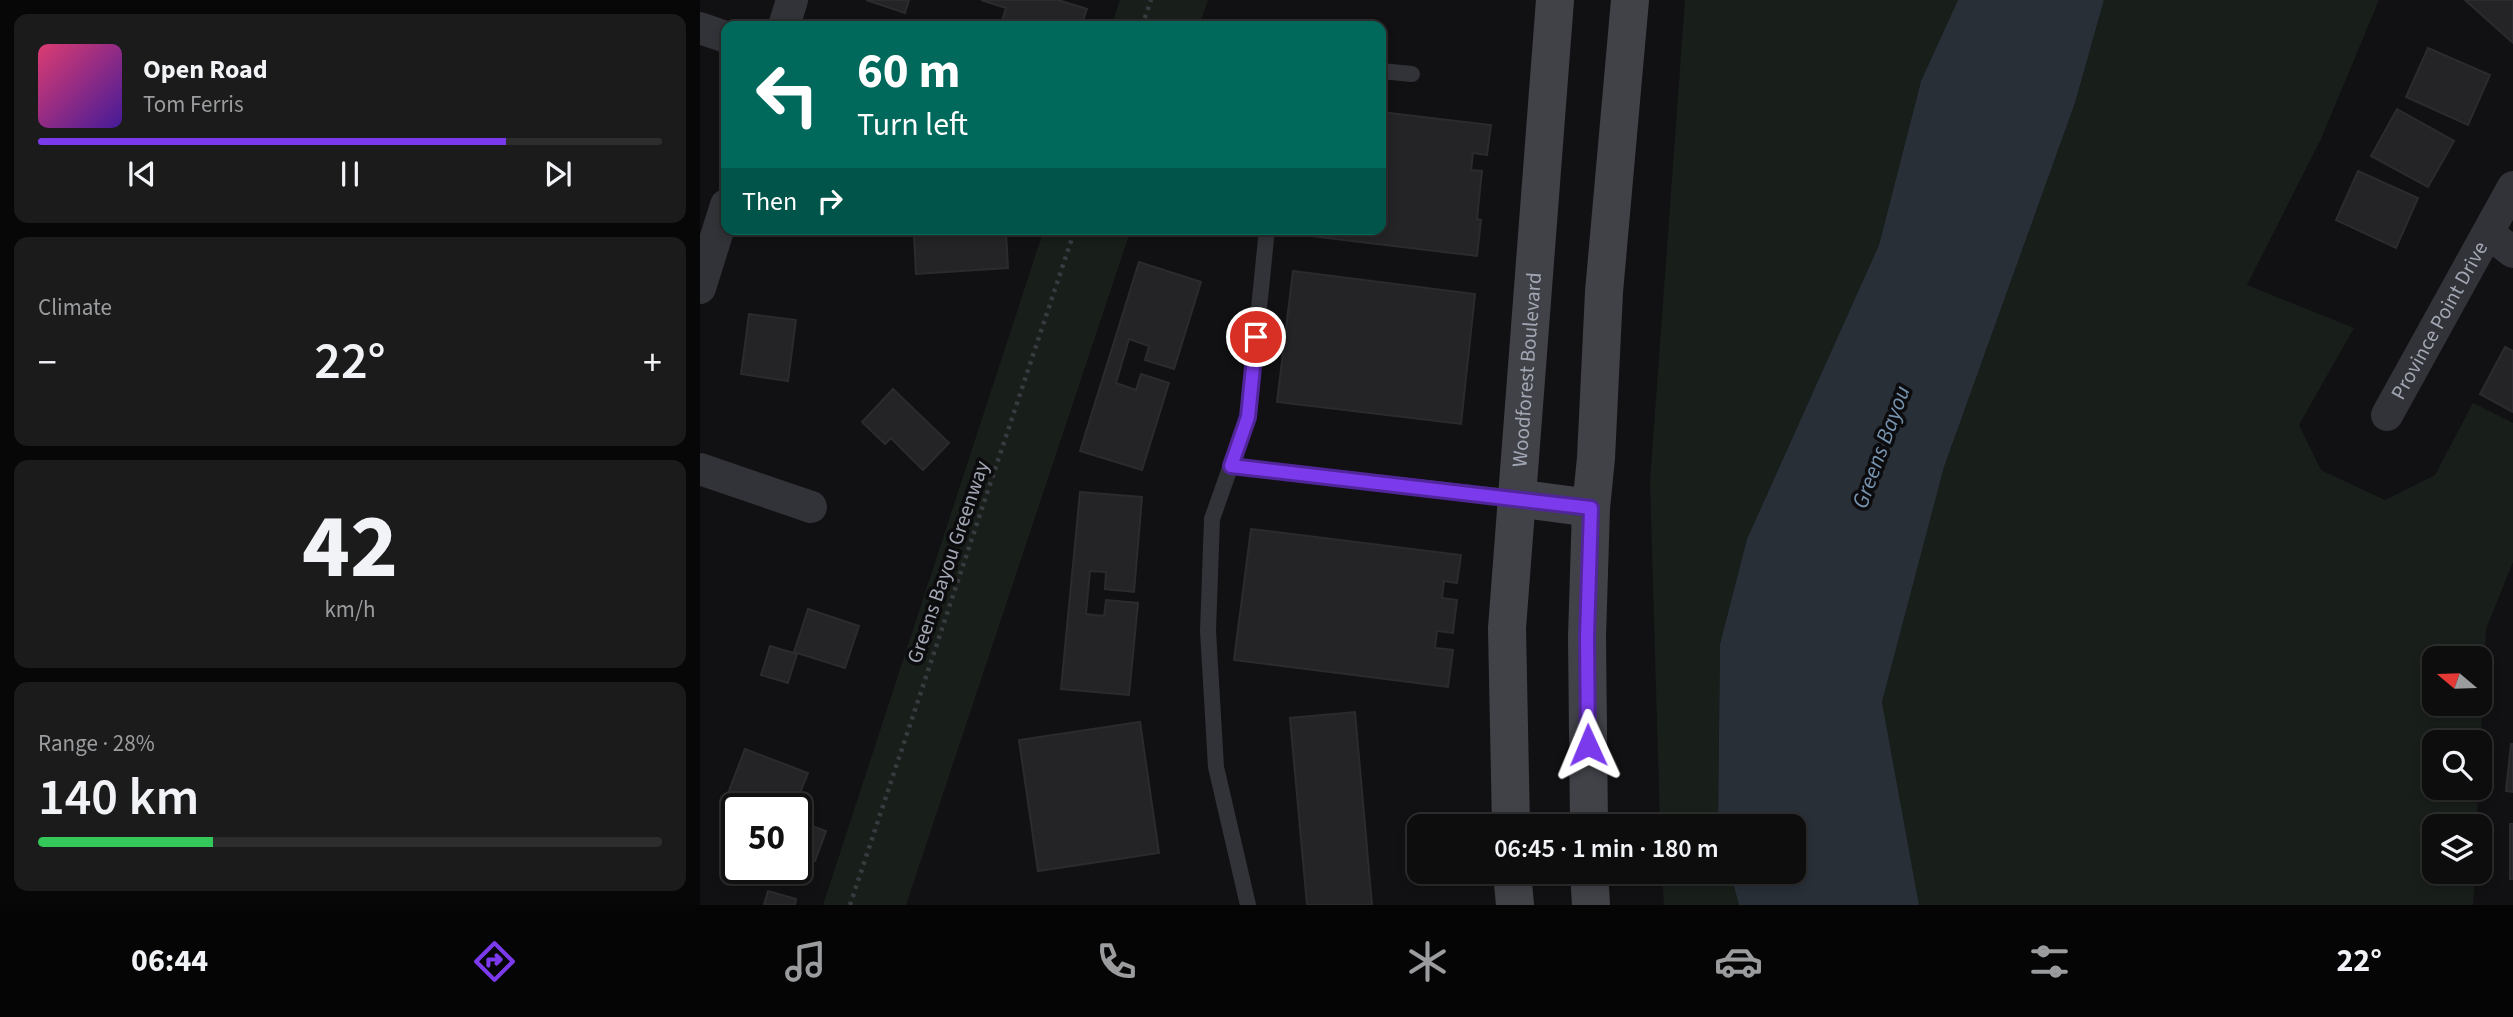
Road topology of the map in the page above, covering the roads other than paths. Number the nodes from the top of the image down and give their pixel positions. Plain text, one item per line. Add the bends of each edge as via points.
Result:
1 (792, 0) edge
2 (1555, 0) edge
3 (1630, 0) edge
4 (785, 21) edge
5 (700, 28) edge
6 (721, 35) edge
7 (1386, 71) edge
8 (1412, 74) dead end
9 (2513, 187) edge
10 (721, 221) edge
11 (2488, 233) junction
12 (1267, 235) edge
13 (2513, 251) edge
14 (700, 288) edge
15 (2387, 415) dead end
16 (1231, 466) junction
17 (700, 469) edge
18 (1516, 498) junction
19 (811, 507) dead end
20 (1591, 508) junction
21 (1511, 814) edge
22 (1589, 814) edge
23 (1514, 884) edge
24 (1590, 884) edge
25 (1248, 905) edge
26 (1515, 905) edge
27 (1591, 905) edge

1 - 4 street
2 - 18 main road, Woodforest Boulevard
3 - 20 main road via 1604,292
5 - 6 street
7 - 8 lane
9 - 11 street, Province Point Drive
10 - 14 street
11 - 13 street
11 - 15 street, Province Point Drive
12 - 16 lane via 1248,417
16 - 18 lane
16 - 25 lane via 1212,519 1208,631 1216,767
17 - 19 street
18 - 20 main road
18 - 21 main road, Woodforest Boulevard via 1507,628
20 - 22 main road
23 - 26 main road
24 - 27 main road

